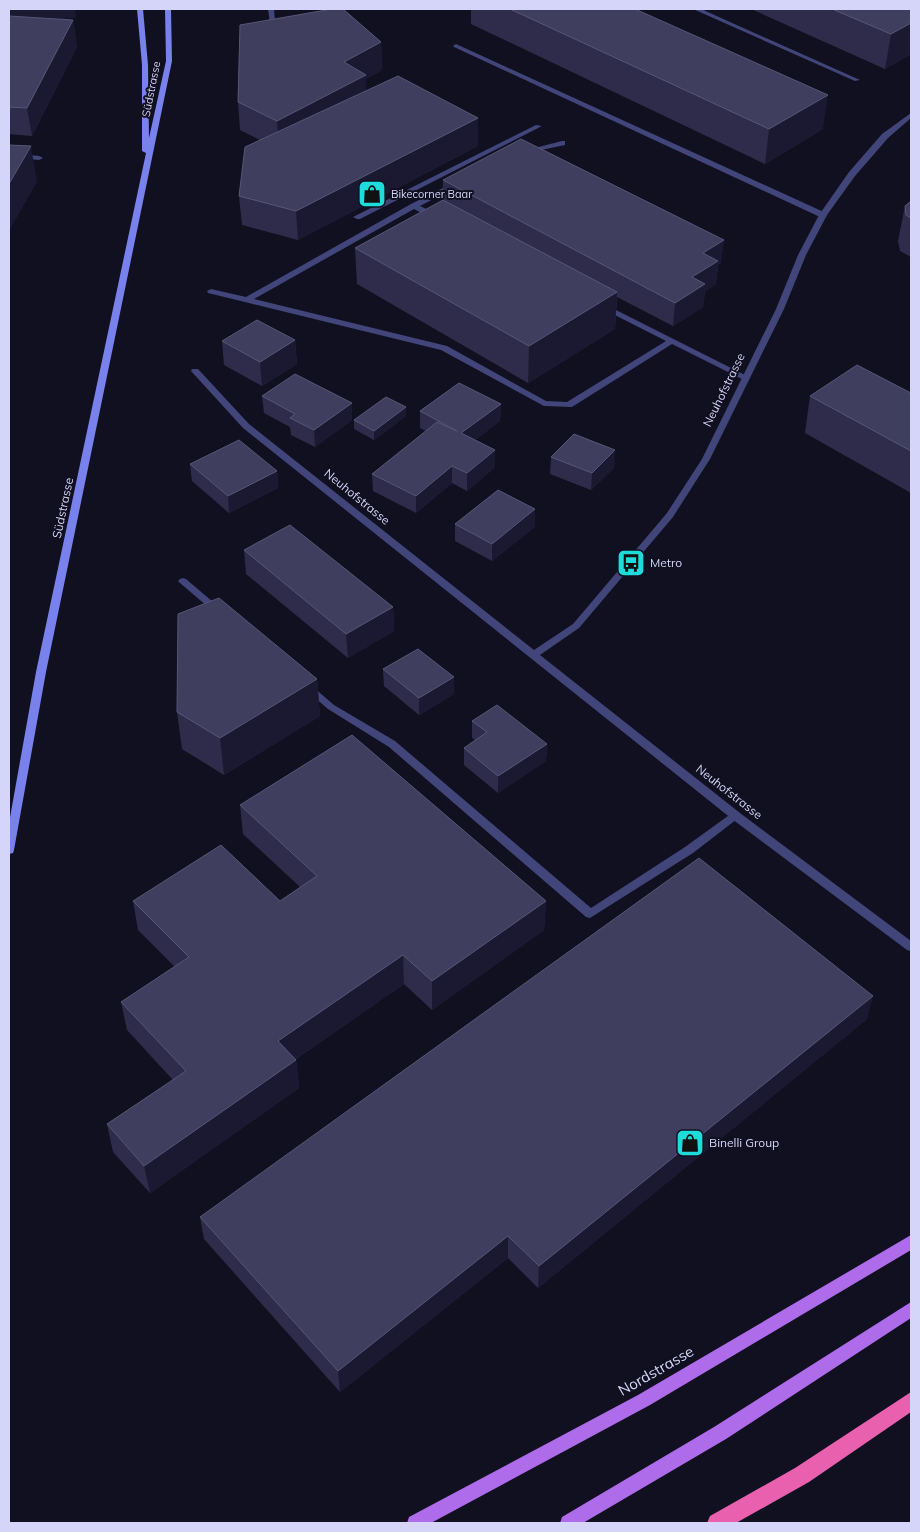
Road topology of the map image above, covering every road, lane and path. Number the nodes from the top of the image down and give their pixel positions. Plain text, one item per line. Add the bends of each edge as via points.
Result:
1 (140, 9) edge
2 (168, 9) edge
3 (272, 9) edge
4 (696, 9) edge
5 (274, 30) edge
6 (456, 46) dead end
7 (857, 80) dead end
8 (911, 115) edge
9 (538, 126) dead end
10 (562, 143) dead end
11 (520, 153) edge
12 (9, 155) edge
13 (39, 158) dead end
14 (147, 172) junction
15 (458, 182) edge
16 (414, 206) junction
17 (824, 215) junction
18 (357, 217) dead end
19 (440, 219) edge
20 (211, 291) dead end
21 (247, 300) junction
22 (594, 300) edge
23 (672, 341) junction
24 (195, 371) dead end
25 (745, 377) junction
26 (182, 581) dead end
27 (227, 619) edge
28 (533, 655) junction
29 (301, 682) edge
30 (736, 816) junction
31 (9, 850) edge
32 (911, 947) edge
33 (911, 1242) edge
34 (911, 1309) edge
35 (911, 1401) edge
36 (415, 1523) edge
37 (568, 1523) edge
38 (717, 1523) edge

1 - 14 main road, Südstrasse via 145,65
2 - 14 main road, Südstrasse via 169,61
3 - 5 street
4 - 7 street
6 - 17 street
8 - 17 street, Neuhofstrasse via 880,142 852,174
9 - 18 street
10 - 11 street
12 - 13 street
14 - 31 main road, Südstrasse via 41,672
15 - 16 street
16 - 19 street
16 - 21 street
17 - 25 street, Neuhofstrasse
20 - 21 street
21 - 23 street via 444,348 544,403 569,405
22 - 23 street
23 - 25 street
24 - 28 street, Neuhofstrasse via 246,426
25 - 28 street, Neuhofstrasse via 706,459 670,515 576,626
26 - 27 street
28 - 30 street, Neuhofstrasse
29 - 30 street via 331,707 392,744 590,914
30 - 32 street, Neuhofstrasse
33 - 36 main road, Nordstrasse via 644,1400
34 - 37 main road via 720,1433
35 - 38 highway via 802,1475

